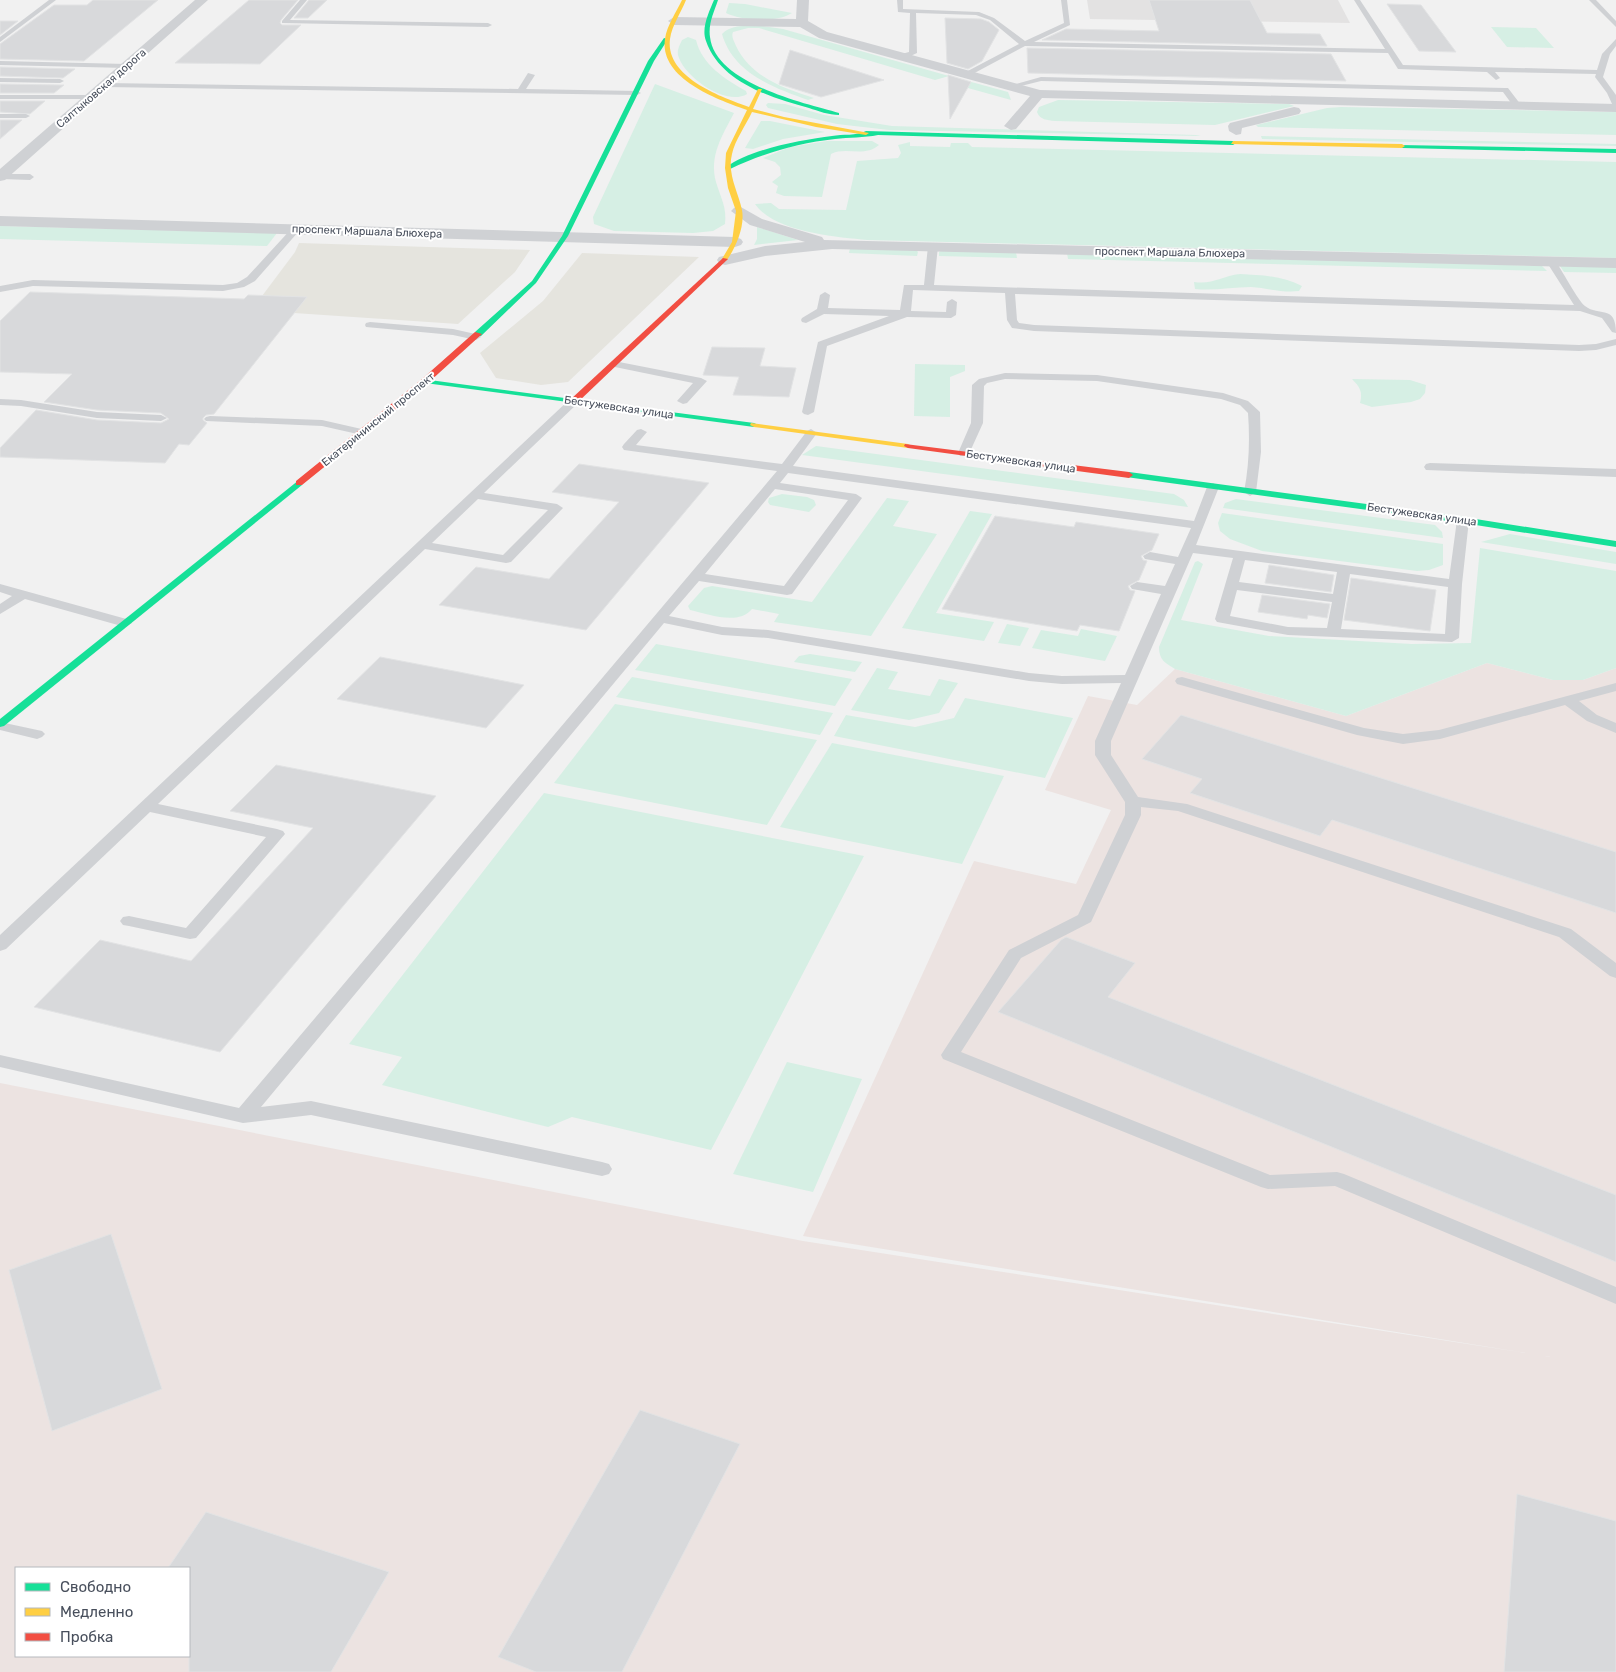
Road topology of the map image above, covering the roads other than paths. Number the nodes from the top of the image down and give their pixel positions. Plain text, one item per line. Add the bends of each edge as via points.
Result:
1 (53, 0) edge
2 (202, 0) edge
3 (304, 0) edge
4 (684, 0) edge
5 (716, 0) edge
6 (803, 0) edge
7 (900, 0) edge
8 (1064, 0) edge
9 (1357, 0) edge
10 (1592, 0) edge
11 (913, 11) junction
12 (674, 21) junction
13 (709, 22) junction
14 (802, 23) junction
15 (488, 25) dead end
16 (1616, 25) edge
17 (666, 39) junction
18 (0, 40) edge
19 (708, 40) junction
20 (1616, 41) edge
21 (1024, 44) junction
22 (1391, 51) junction
23 (1606, 54) junction
24 (1616, 54) edge
25 (901, 57) junction
26 (0, 63) edge
27 (127, 66) junction
28 (1489, 70) junction
29 (1599, 72) junction
30 (531, 75) dead end
31 (967, 75) junction
32 (162, 77) junction
33 (0, 80) edge
34 (25, 80) junction
35 (60, 81) dead end
36 (110, 81) junction
37 (152, 86) junction
38 (1009, 87) junction
39 (374, 89) junction
40 (760, 90) junction
41 (1505, 90) junction
42 (521, 91) junction
43 (637, 93) junction
44 (1614, 93) edge
45 (1039, 94) junction
46 (1, 98) edge
47 (91, 98) junction
48 (1332, 102) junction
49 (1516, 105) junction
50 (1616, 106) edge
51 (749, 110) junction
52 (0, 116) edge
53 (26, 116) dead end
54 (848, 116) dead end
55 (892, 122) dead end
56 (1011, 126) junction
57 (1109, 128) dead end
58 (1265, 131) dead end
59 (876, 134) junction
60 (1234, 135) junction
61 (1616, 151) edge
62 (728, 168) junction
63 (1, 176) edge
64 (30, 177) dead end
65 (739, 211) junction
66 (0, 221) edge
67 (296, 229) junction
68 (564, 236) junction
69 (735, 242) junction
70 (832, 244) junction
71 (933, 246) junction
72 (725, 260) junction
73 (1551, 261) junction
74 (1616, 263) edge
75 (929, 288) junction
76 (0, 289) edge
77 (1010, 290) junction
78 (825, 295) dead end
79 (952, 302) dead end
80 (1581, 308) junction
81 (822, 311) junction
82 (905, 314) junction
83 (806, 320) dead end
84 (370, 325) dead end
85 (1616, 330) edge
86 (476, 337) junction
87 (1616, 342) edge
88 (614, 364) junction
89 (425, 381) junction
90 (574, 401) junction
91 (683, 401) dead end
92 (0, 402) edge
93 (808, 412) dead end
94 (162, 418) dead end
95 (210, 419) dead end
96 (362, 432) junction
97 (641, 432) dead end
98 (812, 433) junction
99 (964, 453) junction
100 (1430, 467) dead end
101 (784, 468) junction
102 (1616, 473) edge
103 (771, 485) junction
104 (1213, 487) junction
105 (1250, 492) junction
106 (476, 495) junction
107 (1464, 520) junction
108 (1198, 525) junction
109 (1616, 544) edge
110 (423, 545) junction
111 (1184, 554) junction
112 (1150, 556) dead end
113 (1240, 556) junction
114 (1344, 570) junction
115 (695, 576) junction
116 (1455, 584) junction
117 (1232, 585) junction
118 (1137, 586) dead end
119 (0, 588) edge
120 (1168, 591) junction
121 (23, 594) junction
122 (1339, 599) junction
123 (0, 610) edge
124 (660, 618) junction
125 (125, 623) junction
126 (1333, 633) junction
127 (1130, 679) junction
128 (1182, 681) dead end
129 (1616, 687) edge
130 (1568, 700) junction
131 (0, 725) edge
132 (1616, 728) edge
133 (37, 734) dead end
134 (1133, 802) junction
135 (146, 806) junction
136 (129, 921) dead end
137 (0, 945) edge
138 (1616, 972) edge
139 (0, 1061) edge
140 (243, 1116) junction
141 (602, 1170) dead end
142 (1616, 1296) edge

1 - 18 lane
2 - 27 street, Салтыковская дорога
3 - 15 lane via 284,22
4 - 12 street, Екатерининский проспект
5 - 13 street
6 - 14 street
7 - 11 lane via 900,11
8 - 21 lane via 1068,24
9 - 22 lane
10 - 16 lane
11 - 21 lane via 965,12 986,16
11 - 25 lane via 912,53
12 - 13 street
12 - 17 street, Екатерининский проспект
13 - 14 street
13 - 19 street
14 - 25 street via 823,35
17 - 19 street via 689,35
17 - 43 street, Екатерининский проспект via 651,61
17 - 51 street via 670,61 684,78 706,93
19 - 40 street via 723,64
20 - 23 lane
21 - 22 lane
21 - 31 lane
22 - 28 lane via 1402,67
23 - 24 lane
23 - 29 lane
25 - 31 street
26 - 27 lane
27 - 36 street, Салтыковская дорога
28 - 29 lane
28 - 41 lane
29 - 44 lane via 1599,77
30 - 42 lane
31 - 38 street
32 - 36 lane
32 - 37 lane
32 - 39 lane via 298,80
33 - 34 lane
34 - 35 lane
34 - 46 lane
36 - 37 lane
36 - 47 street, Салтыковская дорога
37 - 39 lane
38 - 41 lane via 1041,79
38 - 45 street
39 - 42 lane
40 - 51 street
40 - 54 street
41 - 49 lane
42 - 43 lane
43 - 68 street, Екатерининский проспект
44 - 50 lane
45 - 48 street
45 - 56 street
46 - 47 lane
47 - 63 street, Салтыковская дорога
48 - 49 street
48 - 60 street via 1235,126
49 - 50 street
51 - 59 street via 822,128
51 - 62 street via 729,153
52 - 53 lane
55 - 56 street
56 - 57 street
58 - 60 street
59 - 60 street
59 - 62 street via 789,142
60 - 61 street
62 - 65 street
63 - 64 lane
65 - 69 street
65 - 70 street via 756,222
66 - 67 street, проспект Маршала Блюхера
67 - 68 street, проспект Маршала Блюхера
67 - 76 lane via 251,279 240,285 223,288 33,283
68 - 69 street, проспект Маршала Блюхера
68 - 86 street, Екатерининский проспект via 534,282
69 - 72 street
70 - 71 street, проспект Маршала Блюхера
70 - 72 street, проспект Маршала Блюхера via 765,251
71 - 73 street, проспект Маршала Блюхера
71 - 75 lane
72 - 88 street
73 - 74 street, проспект Маршала Блюхера
73 - 80 lane
75 - 77 lane
75 - 82 lane via 908,287
77 - 80 lane
77 - 87 lane via 1012,320 1016,326 1034,328 1579,348
78 - 81 lane
79 - 82 lane via 951,315
80 - 85 lane via 1606,316
81 - 82 lane
81 - 83 lane
82 - 93 lane via 822,344
84 - 86 lane
86 - 89 street, Екатерининский проспект
88 - 90 street
88 - 91 lane via 700,381
89 - 90 street, Бестужевская улица
89 - 96 street, Екатерининский проспект
90 - 98 street, Бестужевская улица
90 - 106 lane
92 - 94 lane via 97,415
95 - 96 lane via 322,423
96 - 125 street, Екатерининский проспект
97 - 101 lane via 628,447
98 - 99 street, Бестужевская улица
98 - 101 lane
99 - 104 street, Бестужевская улица
99 - 105 lane via 977,423 978,385 983,381 1006,376 1135,382 1223,396 1244,403 1254,412 1255,468
100 - 102 lane
101 - 103 lane
101 - 108 lane
103 - 115 lane
103 - 115 lane via 856,498 787,591
104 - 105 street, Бестужевская улица
104 - 108 lane
105 - 107 street, Бестужевская улица
106 - 110 lane
106 - 110 lane via 557,508 506,559
107 - 109 street, Бестужевская улица
107 - 116 lane
108 - 111 lane
110 - 135 lane
111 - 112 lane
111 - 113 lane
111 - 120 lane
113 - 114 lane
113 - 117 lane
114 - 116 lane
114 - 122 lane
115 - 124 lane
116 - 126 lane via 1452,638
117 - 122 lane
117 - 126 lane via 1222,619 1288,631
118 - 120 lane
119 - 121 lane
120 - 127 lane
121 - 123 lane
121 - 125 lane
122 - 126 lane
124 - 127 lane via 722,631 768,634 1029,678
124 - 140 lane
125 - 131 street, Екатерининский проспект
127 - 134 lane via 1103,741 1103,755
128 - 130 lane via 1362,732 1403,739 1440,734
129 - 130 lane
130 - 132 lane via 1592,718
131 - 133 lane
134 - 138 lane via 1181,807 1565,933
134 - 142 lane via 1133,815 1085,918 1015,954 950,1055 1268,1182 1337,1179
135 - 136 lane via 277,834 190,934
135 - 137 lane
139 - 140 lane
140 - 141 lane via 311,1108

